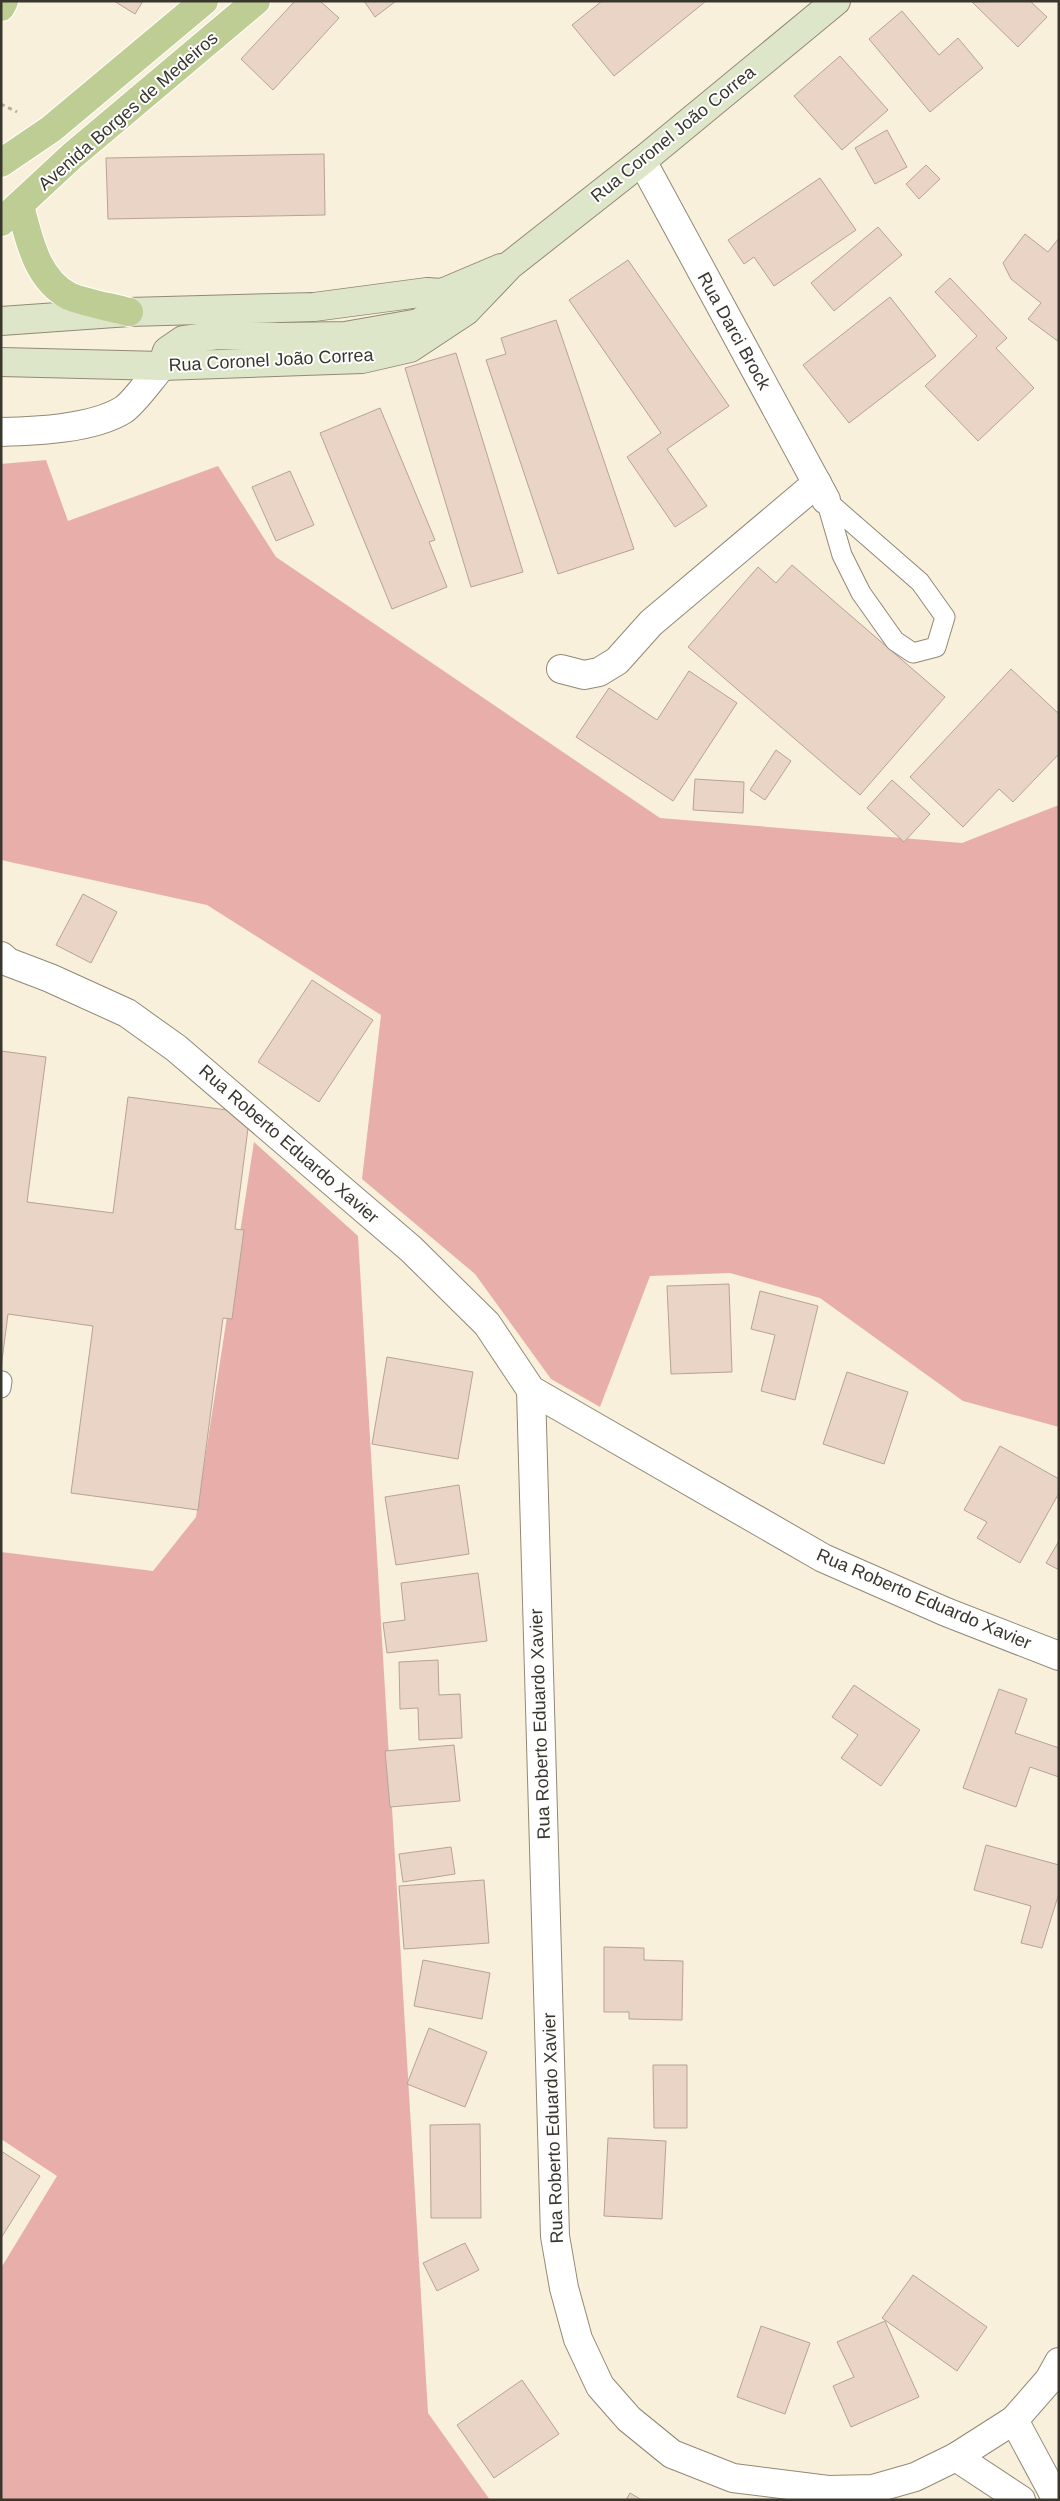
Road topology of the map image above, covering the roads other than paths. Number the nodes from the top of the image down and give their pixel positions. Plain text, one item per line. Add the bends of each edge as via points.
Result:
1 (4, 1) edge
2 (204, 1) edge
3 (256, 1) edge
4 (836, 1) edge
5 (1, 7) edge
6 (4, 159) edge
7 (642, 161) junction
8 (11, 214) edge
9 (510, 265) junction
10 (442, 293) junction
11 (129, 312) junction
12 (1, 321) edge
13 (1, 362) edge
14 (162, 366) junction
15 (1, 432) edge
16 (822, 492) junction
17 (561, 669) dead end
18 (1, 956) edge
19 (531, 1390) junction
20 (1059, 1656) edge
21 (1059, 2362) edge
22 (1014, 2420) junction
23 (956, 2457) junction
24 (1021, 2500) edge
25 (1057, 2500) edge

1 - 5 main road
2 - 6 main road, Avenida Borges de Medeiros via 51,129
3 - 8 main road, Avenida Borges de Medeiros via 72,156
4 - 7 street, Rua Coronel João Correa
7 - 9 street, Rua Coronel João Correa
7 - 16 street, Rua Darci Brock
8 - 11 main road via 48,280 68,296
9 - 10 street, Rua Coronel João Correa
9 - 14 street, Rua Coronel João Correa via 466,311 410,348 362,359
10 - 11 street, Rua Coronel João Correa via 427,292 314,307
10 - 14 street via 436,310 419,323 345,336 219,335 183,340 167,351
11 - 12 street, Rua Coronel João Correa
13 - 14 street, Rua Coronel João Correa
14 - 15 street via 129,405 116,413 56,429
16 - 16 lane via 842,555 861,594 895,642 913,652 936,647 945,617 920,582
16 - 17 street via 651,624 617,661 599,672 584,675
18 - 19 street, Rua Roberto Eduardo Xavier via 8,962 127,1013 176,1048 411,1249 487,1324
19 - 20 street, Rua Roberto Eduardo Xavier via 823,1558 946,1612
19 - 23 street, Rua Roberto Eduardo Xavier via 555,2236 564,2288 578,2339 600,2386 629,2419 672,2454 733,2478 828,2490 872,2489 915,2477
21 - 22 street, Rua Roberto Eduardo Xavier via 1049,2380
22 - 23 street, Rua Roberto Eduardo Xavier
22 - 25 street
23 - 24 street

